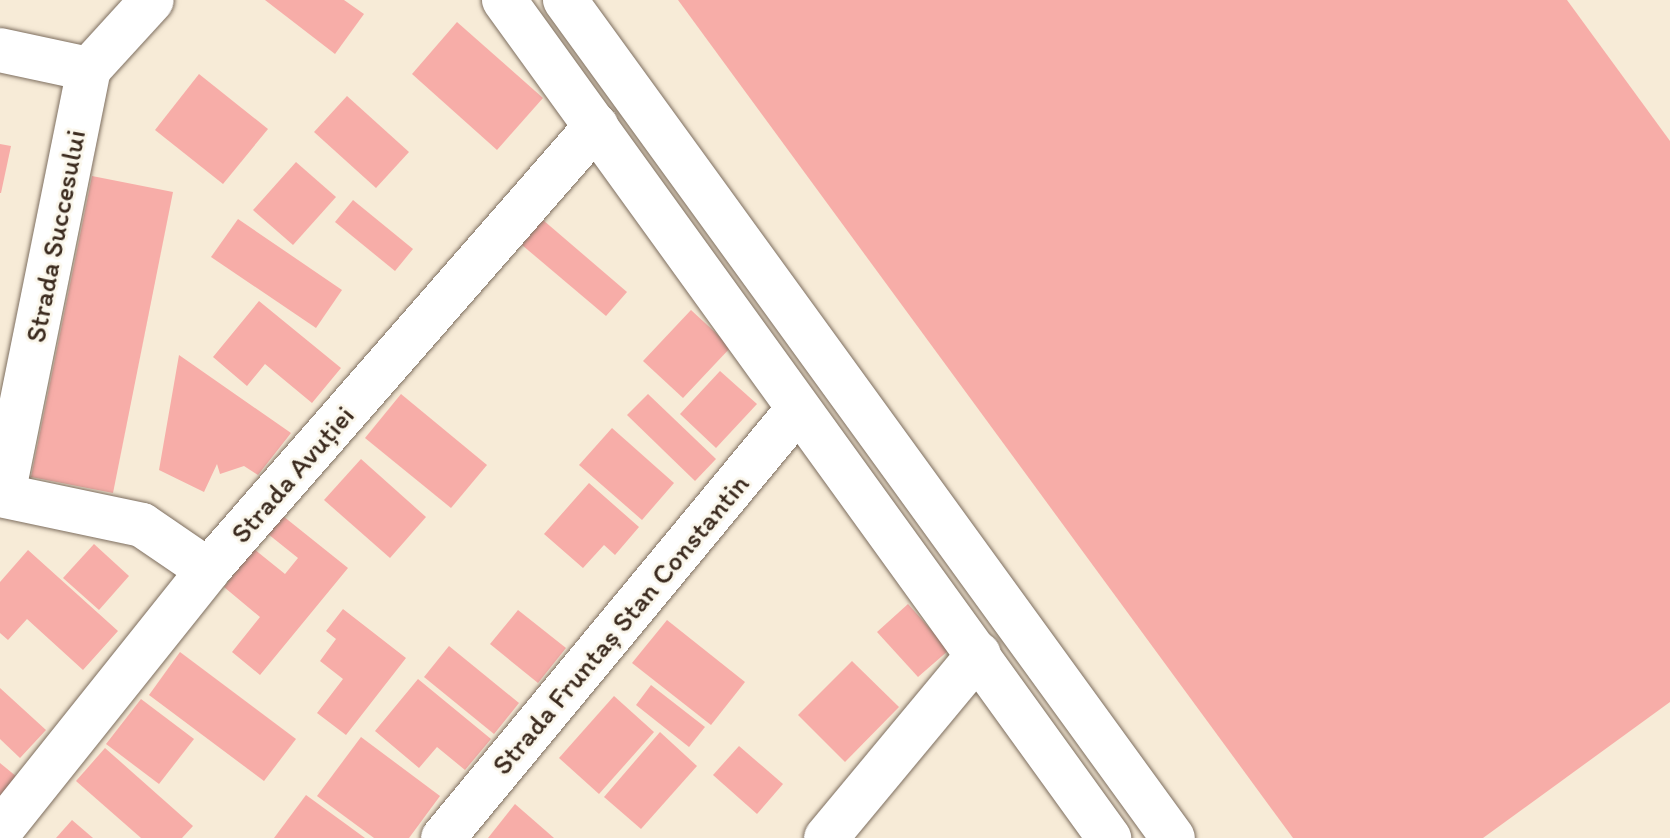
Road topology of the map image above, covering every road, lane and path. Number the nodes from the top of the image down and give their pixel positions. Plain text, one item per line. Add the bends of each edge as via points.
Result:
1 (152, 0) edge
2 (504, 0) edge
3 (565, 0) edge
4 (0, 50) edge
5 (89, 69) junction
6 (596, 126) junction
7 (798, 409) junction
8 (1, 495) edge
9 (208, 570) junction
10 (979, 654) junction
11 (0, 831) edge
12 (443, 838) edge
13 (826, 838) edge
14 (1109, 838) edge
15 (1173, 838) edge

1 - 5 street
2 - 6 street
3 - 15 street
4 - 5 street
5 - 8 street, Strada Succesului
6 - 7 street
6 - 9 street, Strada Avuției
7 - 10 street
7 - 12 street, Strada Fruntaș Stan Constantin
8 - 9 street via 142,525
9 - 11 street, Strada Avuției
10 - 13 street
10 - 14 street

